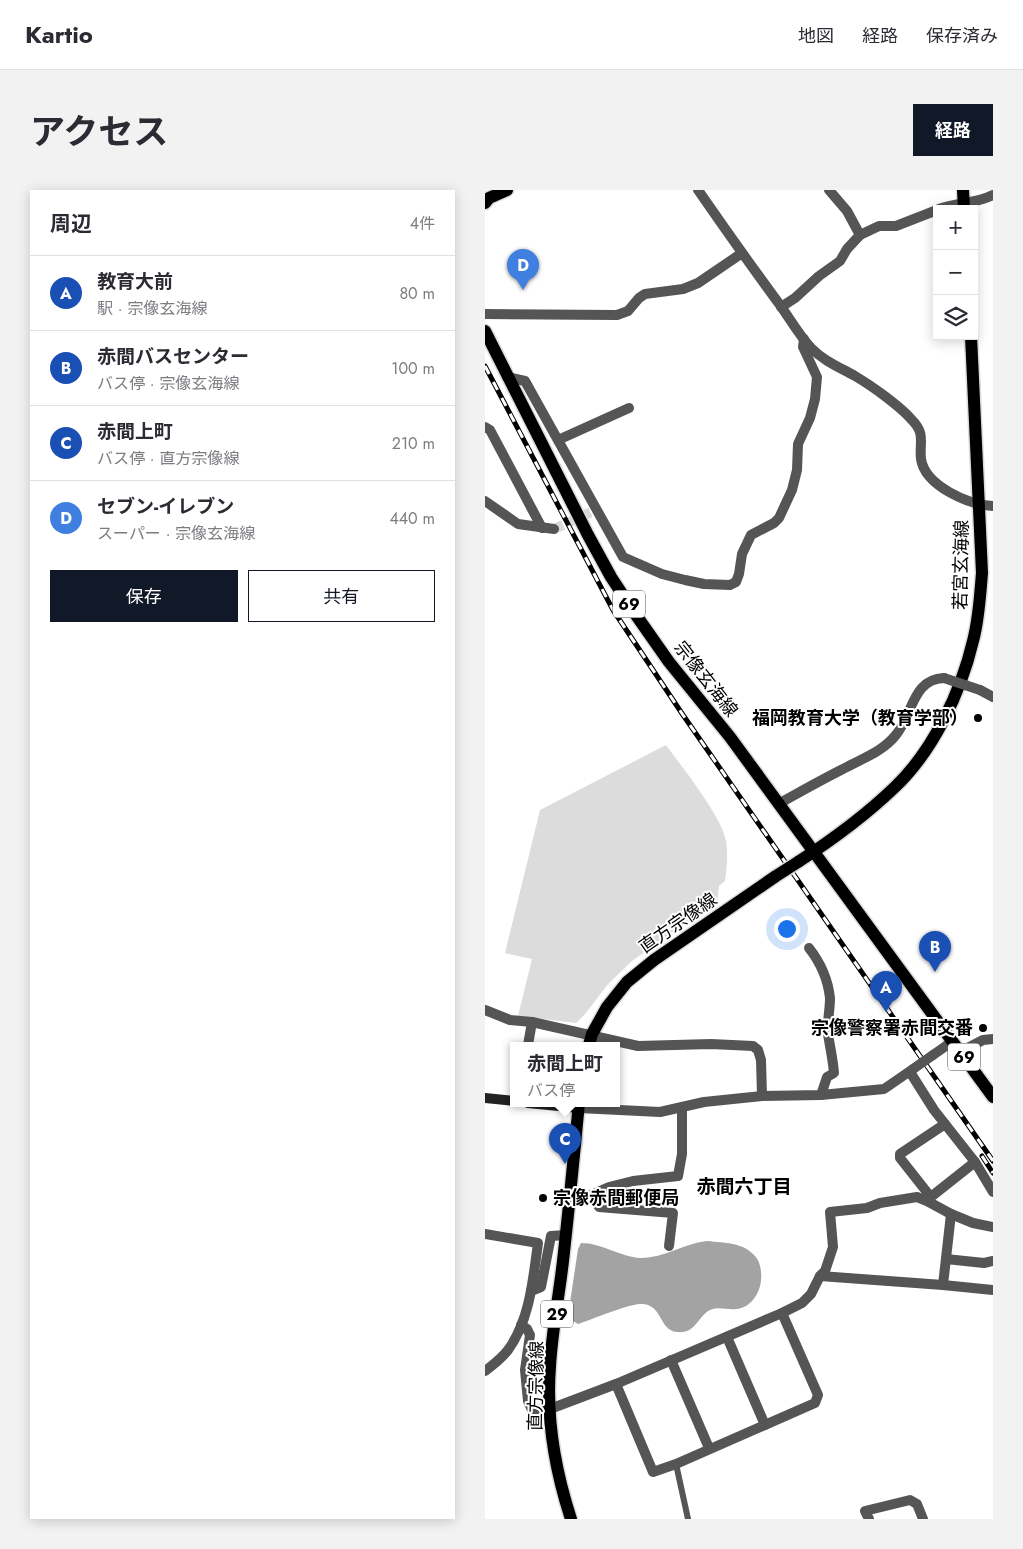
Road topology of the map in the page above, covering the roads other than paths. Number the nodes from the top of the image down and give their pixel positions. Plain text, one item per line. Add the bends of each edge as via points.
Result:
1 (507, 190) edge
2 (699, 190) edge
3 (829, 190) edge
4 (963, 190) edge
5 (993, 195) edge
6 (485, 203) edge
7 (964, 205) edge
8 (968, 205) edge
9 (933, 211) edge
10 (861, 236) junction
11 (742, 253) junction
12 (781, 306) junction
13 (485, 314) edge
14 (485, 331) edge
15 (804, 339) junction
16 (971, 340) edge
17 (507, 378) junction
18 (629, 408) dead end
19 (485, 427) edge
20 (557, 440) junction
21 (485, 501) edge
22 (980, 506) junction
23 (993, 506) edge
24 (542, 528) junction
25 (554, 529) tunnel mouth
26 (993, 697) edge
27 (779, 804) junction
28 (813, 852) junction
29 (809, 948) dead end
30 (485, 1010) edge
31 (532, 1022) junction
32 (993, 1039) edge
33 (590, 1040) edge
34 (953, 1041) junction
35 (529, 1042) edge
36 (606, 1042) edge
37 (620, 1044) edge
38 (960, 1052) junction
39 (912, 1070) junction
40 (821, 1095) junction
41 (762, 1096) junction
42 (993, 1097) edge
43 (485, 1098) edge
44 (510, 1101) edge
45 (579, 1107) edge
46 (592, 1107) edge
47 (682, 1108) junction
48 (945, 1124) junction
49 (975, 1162) junction
50 (993, 1192) edge
51 (591, 1195) junction
52 (929, 1198) junction
53 (569, 1205) junction
54 (951, 1214) junction
55 (993, 1227) edge
56 (485, 1234) edge
57 (566, 1235) junction
58 (669, 1246) dead end
59 (946, 1259) junction
60 (993, 1261) edge
61 (820, 1276) junction
62 (943, 1285) junction
63 (993, 1290) edge
64 (531, 1291) junction
65 (782, 1313) junction
66 (521, 1325) junction
67 (727, 1337) junction
68 (671, 1360) junction
69 (485, 1371) edge
70 (616, 1384) junction
71 (550, 1409) junction
72 (765, 1425) junction
73 (709, 1448) junction
74 (676, 1464) junction
75 (571, 1519) edge
76 (688, 1519) edge
77 (869, 1519) edge
78 (923, 1519) edge

1 - 6 main road
2 - 11 street
3 - 10 street via 847,211
4 - 7 main road
5 - 8 street
9 - 10 street via 896,226 879,226
10 - 12 street via 840,261
11 - 12 street
11 - 13 street via 698,283 683,289 645,294 628,311 617,315
12 - 15 street
14 - 17 main road, 宗像玄海線 / 69
15 - 20 street via 803,347 817,377 810,418 798,444 792,490 779,518 751,536 742,554 736,582 730,585 704,584 662,574 623,557
15 - 22 street via 826,362 868,384 912,419 922,437 921,460 927,472 936,483 953,494
16 - 22 main road, 若宮玄海線
17 - 20 street via 525,381
17 - 27 main road, 宗像玄海線 / 69 via 616,584 669,662
18 - 20 street
19 - 24 street via 490,430
21 - 24 street via 519,524
22 - 23 street
22 - 28 main road, 若宮玄海線 via 982,573 979,609 974,640 952,702 919,760 896,787
24 - 25 street
26 - 27 street, bridge via 944,678 935,678 918,691 903,728 887,745
27 - 28 main road, 宗像玄海線 / 69
28 - 33 main road, 直方宗像線, bridge via 627,982 607,1007
28 - 34 main road, 宗像玄海線 / 69
29 - 40 street via 824,973 830,999 827,1017 834,1073 827,1077
30 - 31 street via 510,1020
31 - 33 street
31 - 35 street
32 - 38 street via 983,1040
33 - 36 street
34 - 38 main road, 宗像玄海線 / 69
34 - 39 street, bridge
37 - 41 street via 753,1046 761,1060
38 - 42 main road, 宗像玄海線 / 69
39 - 40 street via 884,1089
39 - 48 street
40 - 41 street
41 - 47 street via 704,1102
43 - 44 main road
45 - 53 main road, 直方宗像線 / 29
46 - 47 street via 660,1112
47 - 51 street via 678,1176 633,1181
48 - 49 street
48 - 52 street via 900,1154
49 - 50 street
49 - 52 street
51 - 53 street
51 - 58 street via 599,1207 673,1213
52 - 54 street
52 - 61 street via 830,1212 833,1247 825,1271
53 - 57 main road, 直方宗像線 / 29
54 - 55 street
54 - 59 street
56 - 64 street via 538,1243
57 - 64 street via 551,1236 541,1287
57 - 71 main road, 直方宗像線 / 29 via 550,1366
59 - 60 street
59 - 62 street
61 - 62 street
61 - 65 street via 802,1303
62 - 63 street
64 - 66 street
65 - 67 street
65 - 72 street via 818,1395 815,1403
66 - 69 street via 508,1350
66 - 71 street via 531,1335 525,1370 527,1401 532,1410
67 - 68 street
67 - 72 street
68 - 70 street
68 - 73 street
70 - 71 street
70 - 74 street via 653,1472
71 - 75 main road, 直方宗像線 / 29 via 558,1472
72 - 73 street
73 - 74 street
74 - 76 lane
77 - 78 street via 865,1510 910,1500 917,1504

